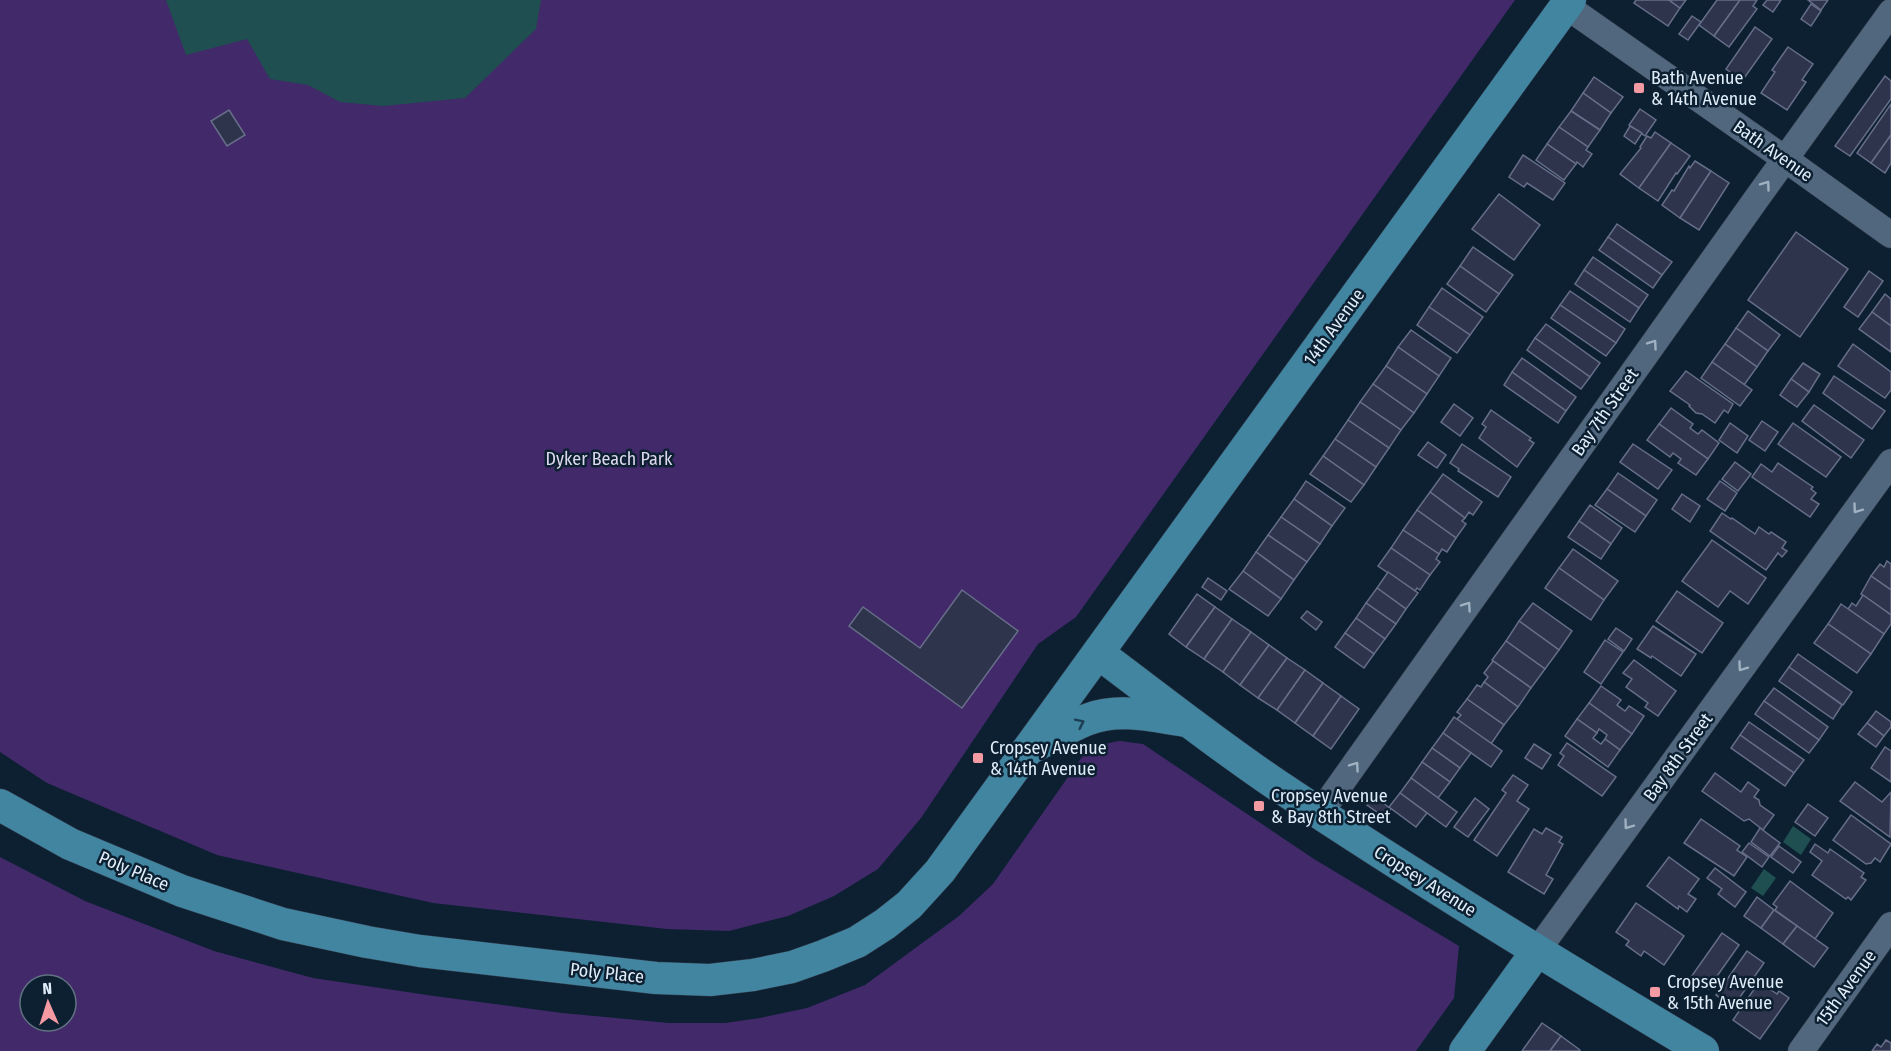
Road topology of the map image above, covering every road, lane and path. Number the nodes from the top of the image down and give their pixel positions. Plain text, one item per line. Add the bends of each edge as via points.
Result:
1 (1568, 3) edge
2 (1891, 12) edge
3 (1785, 159) junction
4 (1891, 235) edge
5 (1891, 462) edge
6 (1098, 653) junction
7 (1191, 722) junction
8 (1028, 750) junction
9 (0, 805) edge
10 (1320, 813) junction
11 (1891, 925) edge
12 (1537, 951) junction
13 (1465, 1051) edge
14 (1703, 1051) edge
15 (1801, 1051) edge

1 - 3 street, Bath Avenue
1 - 6 main road, 14th Avenue
2 - 3 street, Bay 7th Street
3 - 4 street, Bath Avenue
10 -> 3 street, Bay 7th Street
5 -> 12 street, Bay 8th Street
6 - 7 main road, Cropsey Avenue
6 - 8 main road, Poly Place
8 -> 7 main road via 1097,717 1135,714
7 - 10 main road, Cropsey Avenue
8 - 9 main road, Poly Place via 940,871 885,924 857,942 792,967 710,980 472,958 283,924 182,891 70,844
10 - 12 main road, Cropsey Avenue
11 - 15 street, 15th Avenue
12 - 13 main road, Bay 8th Street
12 - 14 main road, Cropsey Avenue

